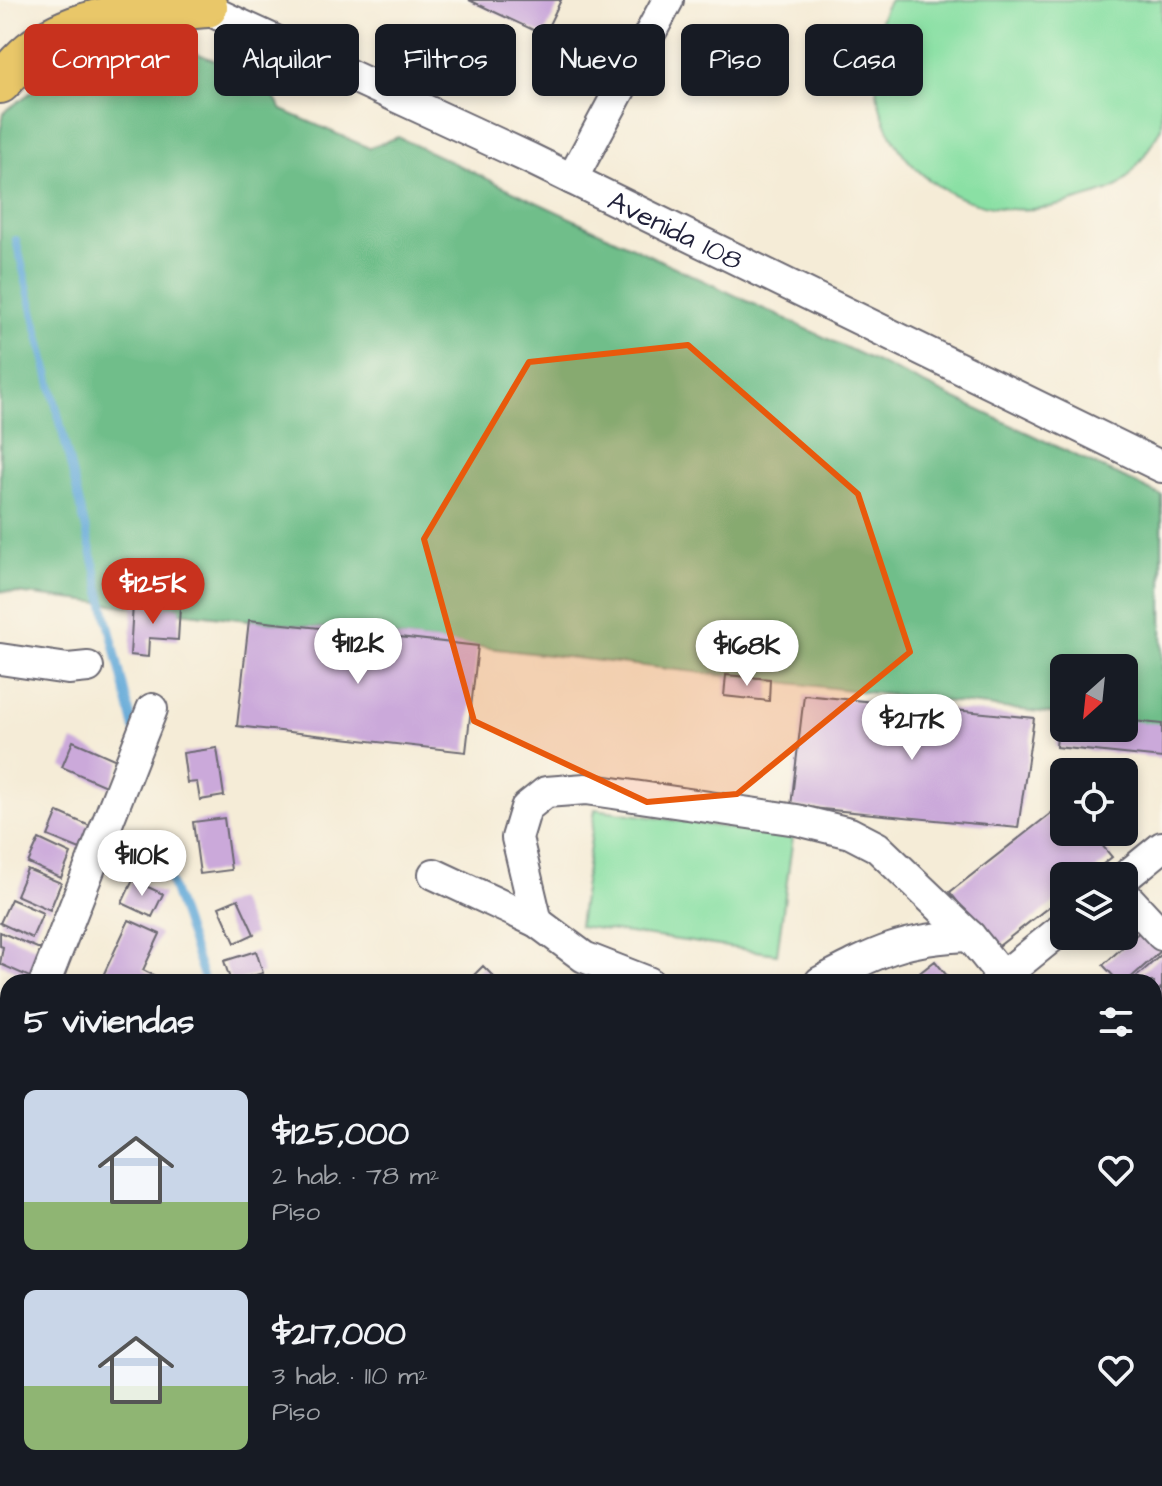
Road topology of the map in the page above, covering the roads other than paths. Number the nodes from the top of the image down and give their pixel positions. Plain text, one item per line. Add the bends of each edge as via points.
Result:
1 (668, 0) edge
2 (212, 5) edge
3 (0, 83) edge
4 (572, 179) junction
5 (1162, 467) edge
6 (0, 659) edge
7 (88, 667) dead end
8 (152, 709) dead end
9 (1162, 847) edge
10 (1138, 867) edge
11 (434, 874) dead end
12 (1138, 909) edge
13 (537, 922) junction
14 (1162, 935) edge
15 (970, 936) junction
16 (1050, 939) edge
17 (48, 974) edge
18 (628, 974) edge
19 (835, 974) edge
20 (998, 974) edge
21 (1009, 974) edge

1 - 4 street
2 - 3 main road via 125,14 70,27 33,49
2 - 4 street, Avenida 108
4 - 5 street, Avenida 108
6 - 7 street
8 - 17 street
9 - 10 street
11 - 13 street
12 - 14 street
13 - 15 street via 517,838 526,808 546,792 586,789 797,820 850,833 877,847
13 - 18 street via 584,957
15 - 19 street via 927,937 886,947
15 - 20 street
16 - 21 street

